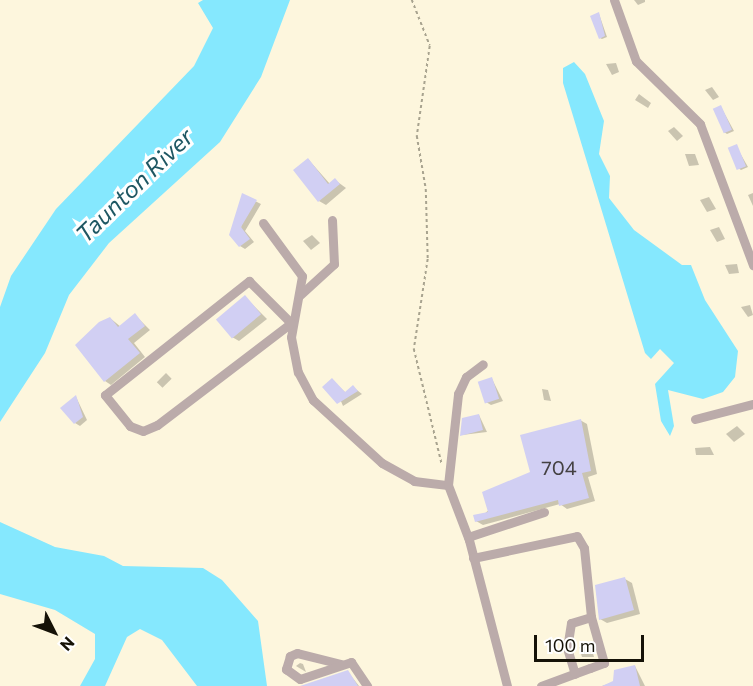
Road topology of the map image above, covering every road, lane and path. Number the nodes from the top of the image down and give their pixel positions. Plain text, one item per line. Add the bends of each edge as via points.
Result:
1 (412, 0) edge
2 (614, 0) edge
3 (332, 220) dead end
4 (263, 223) dead end
5 (753, 264) edge
6 (300, 295) junction
7 (291, 323) junction
8 (483, 364) dead end
9 (753, 404) edge
10 (695, 419) dead end
11 (442, 468) dead end
12 (448, 485) junction
13 (544, 512) dead end
14 (468, 537) junction
15 (473, 558) junction
16 (591, 617) junction
17 (341, 664) junction
18 (575, 674) junction
19 (367, 686) edge
20 (507, 686) edge
21 (541, 686) edge

1 - 11 path via 430,46 417,136 426,189 428,259 414,349
2 - 5 street via 636,61 700,124
3 - 6 street via 334,264
4 - 6 street via 295,261 302,276
6 - 7 street
7 - 7 street via 157,426 143,430 130,426 105,395 249,281
7 - 12 street via 298,372 327,417 414,481
8 - 12 street via 466,377 458,394
9 - 10 street
12 - 14 street
13 - 14 street
14 - 15 street
15 - 16 street via 577,536 583,541
15 - 20 street
16 - 18 street via 572,623 567,648
16 - 18 street via 603,663
17 - 17 street via 300,679 285,669 285,662 297,653
17 - 19 street via 357,666
18 - 21 street

